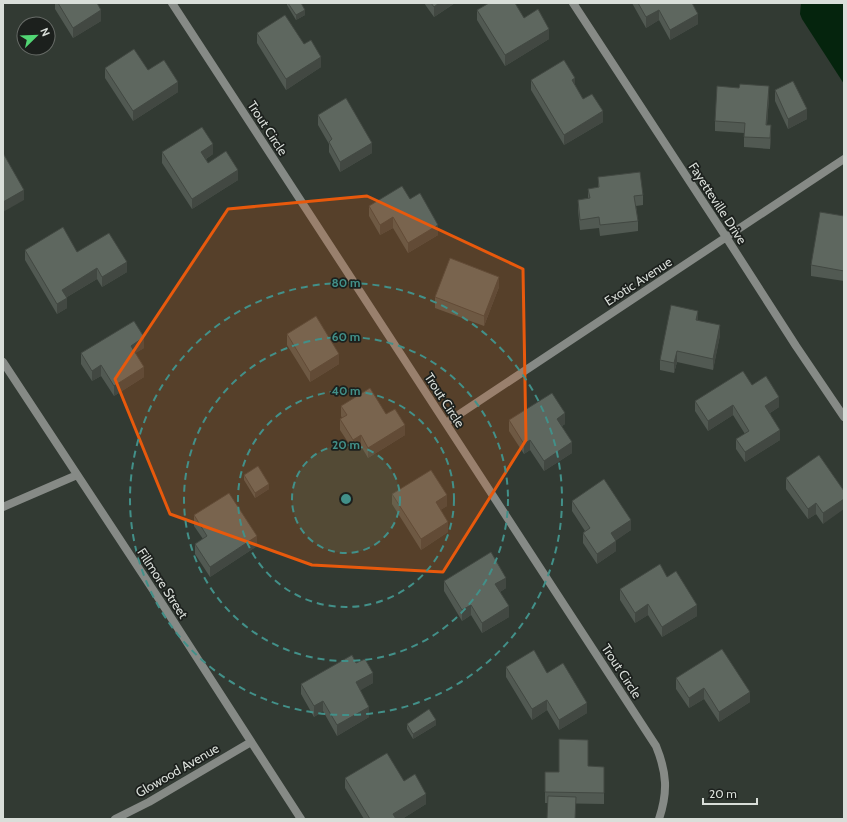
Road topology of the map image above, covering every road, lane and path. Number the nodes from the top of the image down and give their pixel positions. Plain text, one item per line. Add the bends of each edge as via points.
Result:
1 (172, 3) edge
2 (573, 3) edge
3 (844, 159) edge
4 (726, 237) junction
5 (3, 362) edge
6 (844, 417) edge
7 (446, 423) junction
8 (78, 475) junction
9 (3, 507) edge
10 (251, 742) junction
11 (115, 819) edge
12 (301, 819) edge
13 (659, 819) edge

1 - 7 street, Trout Circle
2 - 4 street, Fayetteville Drive
3 - 4 street, Exotic Avenue
4 - 6 street, Fayetteville Drive
4 - 7 street, Exotic Avenue
5 - 8 street, Fillmore Street
7 - 13 street, Trout Circle via 656,746 663,762 666,781 664,804
8 - 9 street
8 - 10 street, Fillmore Street
10 - 11 street, Glowood Avenue
10 - 12 street, Fillmore Street

